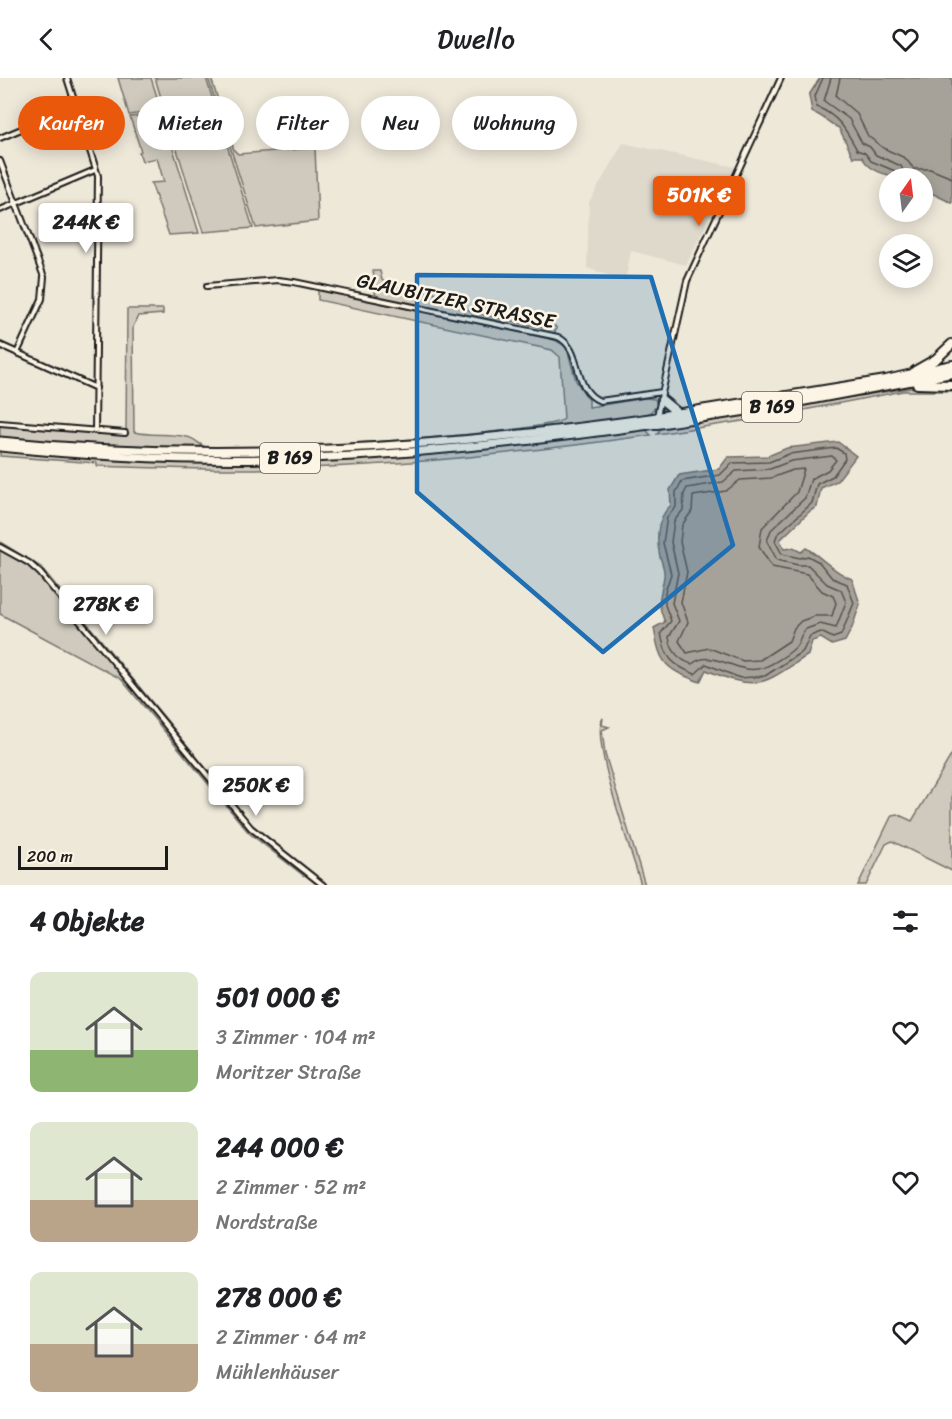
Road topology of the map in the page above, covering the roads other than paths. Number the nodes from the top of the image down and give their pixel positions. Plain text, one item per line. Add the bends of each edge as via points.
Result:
1 (67, 78) edge
2 (781, 78) edge
3 (72, 96) edge
4 (18, 130) edge
5 (0, 138) edge
6 (89, 150) edge
7 (0, 161) edge
8 (95, 170) junction
9 (15, 203) junction
10 (0, 210) edge
11 (207, 286) dead end
12 (952, 344) edge
13 (0, 345) edge
14 (17, 352) junction
15 (952, 365) edge
16 (952, 373) edge
17 (907, 375) junction
18 (903, 384) junction
19 (952, 385) edge
20 (96, 388) junction
21 (662, 396) junction
22 (679, 414) junction
23 (657, 421) junction
24 (0, 423) edge
25 (95, 431) junction
26 (125, 433) dead end
27 (0, 441) edge
28 (0, 447) edge
29 (0, 547) edge
30 (323, 885) edge

1 - 3 street
2 - 21 street via 687,281
4 - 5 street
6 - 8 street
7 - 9 street
8 - 9 street
8 - 20 street
9 - 10 street
9 - 14 street via 44,277 42,298
11 - 21 street, GLAUBITZER STRASSE via 294,282 558,337 569,345 579,380 594,399
12 - 17 highway, B 169 via 936,359
13 - 14 street
14 - 20 street
15 - 17 highway, B 169
16 - 18 highway, B 169
17 - 22 highway, B 169
18 - 19 highway, B 169
18 - 23 highway, B 169
20 - 25 street
21 - 22 highway
21 - 23 street
22 - 23 highway, B 169
23 - 27 main road, B 169 via 303,452 100,448
23 - 28 main road, B 169 via 442,449 352,456 178,459
24 - 25 street
25 - 26 street
29 - 30 street via 40,573 251,828

